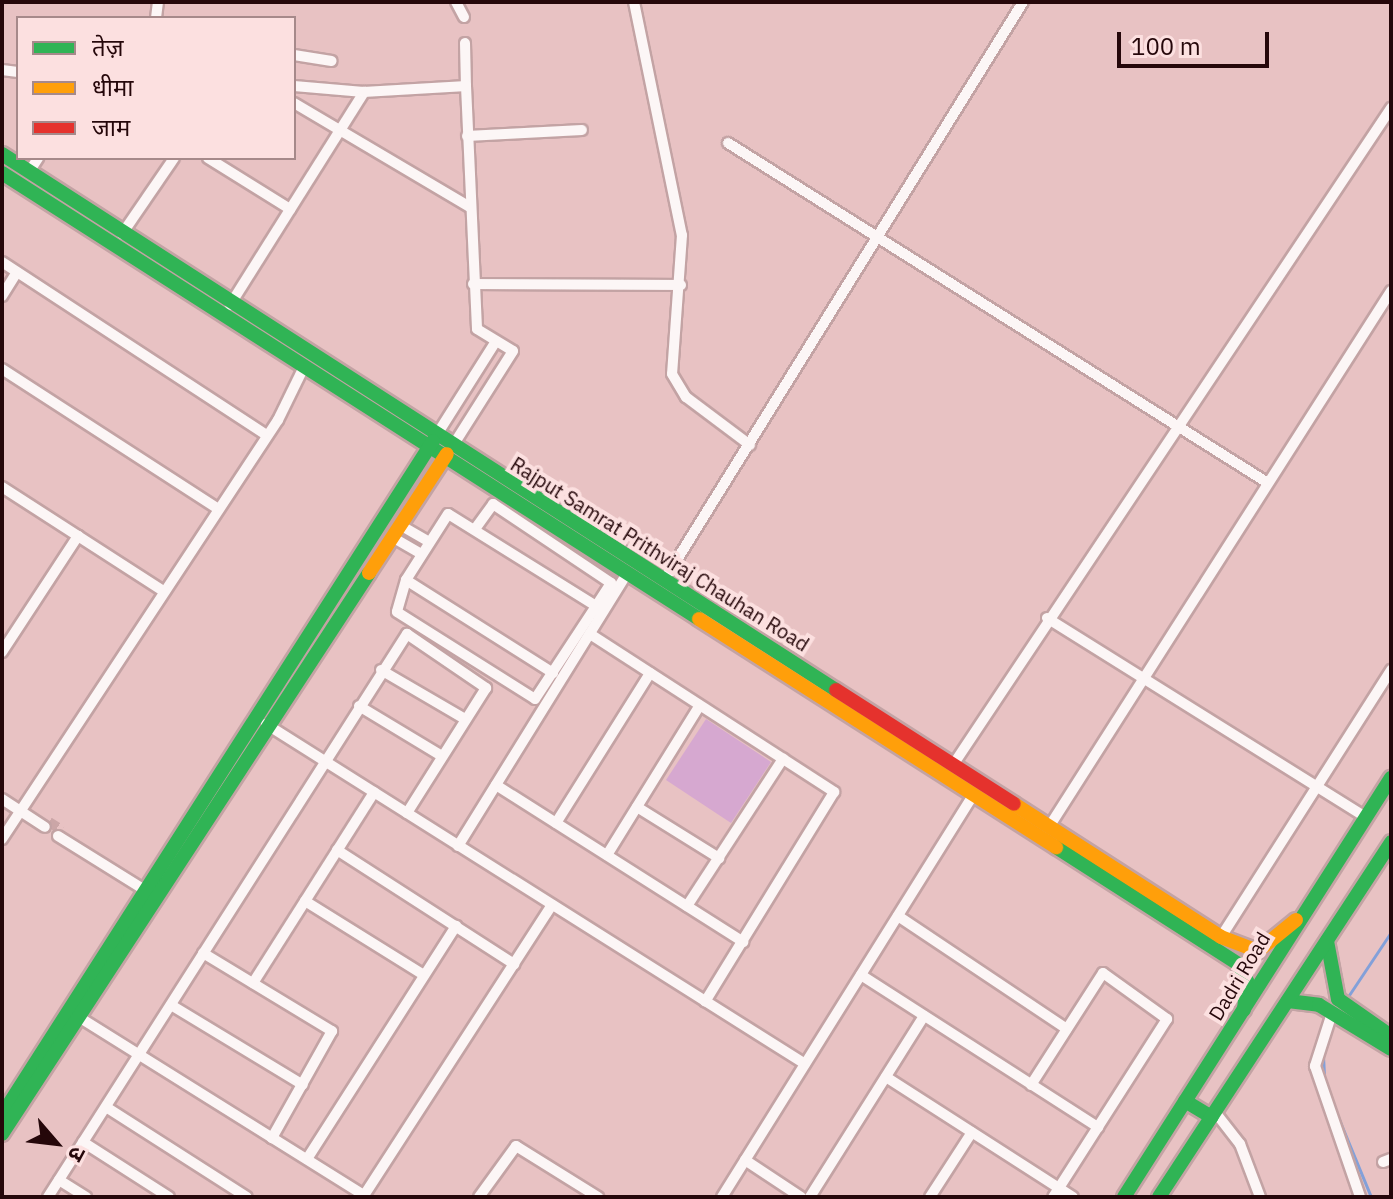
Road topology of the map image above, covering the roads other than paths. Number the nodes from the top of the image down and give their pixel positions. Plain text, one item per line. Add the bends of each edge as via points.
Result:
1 (456, 2) edge
2 (634, 2) edge
3 (1023, 2) edge
4 (464, 17) dead end
5 (465, 43) dead end
6 (296, 55) edge
7 (332, 61) dead end
8 (296, 86) edge
9 (466, 86) junction
10 (364, 92) junction
11 (296, 104) edge
12 (1391, 108) edge
13 (340, 129) junction
14 (582, 130) dead end
15 (467, 136) junction
16 (728, 143) dead end
17 (2, 154) edge
18 (37, 160) edge
19 (173, 160) edge
20 (211, 160) edge
21 (29, 172) junction
22 (2, 173) edge
23 (470, 207) junction
24 (290, 209) junction
25 (122, 234) junction
26 (883, 235) junction
27 (2, 262) edge
28 (17, 272) junction
29 (473, 284) junction
30 (681, 285) junction
31 (1391, 291) edge
32 (2, 296) edge
33 (230, 305) junction
34 (1387, 308) edge
35 (496, 341) junction
36 (2, 369) edge
37 (303, 369) junction
38 (1177, 427) junction
39 (267, 433) junction
40 (432, 442) junction
41 (750, 445) junction
42 (448, 453) junction
43 (1268, 483) junction
44 (2, 487) edge
45 (215, 507) junction
46 (475, 529) junction
47 (396, 531) junction
48 (78, 536) junction
49 (430, 542) junction
50 (422, 554) junction
51 (626, 575) junction
52 (665, 579) junction
53 (406, 580) junction
54 (162, 590) junction
55 (596, 606) junction
56 (1047, 618) junction
57 (590, 634) junction
58 (2, 652) edge
59 (381, 670) junction
60 (1391, 670) edge
61 (553, 673) junction
62 (650, 673) junction
63 (1144, 678) junction
64 (700, 705) junction
65 (359, 706) junction
66 (465, 719) junction
67 (260, 721) junction
68 (442, 756) junction
69 (783, 759) junction
70 (324, 761) junction
71 (953, 765) junction
72 (1391, 778) edge
73 (496, 785) junction
74 (1316, 787) junction
75 (374, 792) junction
76 (973, 796) junction
77 (2, 799) edge
78 (637, 807) junction
79 (22, 808) junction
80 (407, 813) junction
81 (1366, 817) junction
82 (556, 823) junction
83 (47, 824) tunnel mouth
84 (1049, 827) junction
85 (60, 833) tunnel mouth
86 (2, 839) edge
87 (1391, 842) edge
88 (458, 846) junction
89 (337, 850) junction
90 (607, 855) junction
91 (719, 858) junction
92 (150, 890) junction
93 (305, 901) junction
94 (552, 905) junction
95 (687, 906) junction
96 (898, 916) junction
97 (1296, 920) junction
98 (456, 926) junction
99 (1221, 937) junction
100 (1327, 941) junction
101 (743, 942) junction
102 (203, 953) junction
103 (514, 964) junction
104 (424, 975) junction
105 (861, 975) junction
106 (253, 983) junction
107 (1288, 1001) junction
108 (705, 1002) junction
109 (171, 1005) junction
110 (1244, 1010) junction
111 (1332, 1013) junction
112 (73, 1014) junction
113 (924, 1016) junction
114 (1067, 1029) junction
115 (1391, 1036) edge
116 (1391, 1049) edge
117 (139, 1055) junction
118 (805, 1064) junction
119 (886, 1077) junction
120 (303, 1085) junction
121 (1031, 1085) junction
122 (1185, 1101) junction
123 (106, 1107) junction
124 (1214, 1114) junction
125 (2, 1115) edge
126 (1098, 1127) junction
127 (972, 1132) junction
128 (2, 1134) edge
129 (272, 1138) junction
130 (83, 1142) junction
131 (307, 1159) junction
132 (745, 1160) junction
133 (59, 1180) junction
134 (1056, 1193) edge
135 (364, 1196) edge
136 (48, 1197) edge
137 (86, 1197) edge
138 (169, 1197) edge
139 (247, 1197) edge
140 (479, 1197) edge
141 (598, 1197) edge
142 (722, 1197) edge
143 (801, 1197) edge
144 (810, 1197) edge
145 (930, 1197) edge
146 (1073, 1197) edge
147 (1124, 1197) edge
148 (1159, 1197) edge
149 (1260, 1197) edge
150 (1360, 1197) edge

1 - 4 street
2 - 30 street via 675,176
3 - 26 street
5 - 9 street
6 - 7 street
8 - 10 street
9 - 10 street
9 - 15 street
10 - 13 street
11 - 13 street
12 - 38 street
13 - 23 street
13 - 24 street
14 - 15 street
15 - 23 street
16 - 26 street
17 - 21 street, Rajput Samrat Prithviraj Chauhan Road
18 - 21 street
19 - 25 street
20 - 24 street
21 - 25 street, Rajput Samrat Prithviraj Chauhan Road
22 - 37 street, Rajput Samrat Prithviraj Chauhan Road
23 - 29 street
24 - 33 street
25 - 33 street, Rajput Samrat Prithviraj Chauhan Road
26 - 38 street
26 - 41 street
27 - 28 street
28 - 32 street
28 - 39 street
29 - 30 street
29 - 35 street via 477,329
30 - 41 street via 671,359 678,388
31 - 34 street
33 - 40 street, Rajput Samrat Prithviraj Chauhan Road
34 - 43 street
35 - 40 street
35 - 42 street via 513,351
36 - 45 street
37 - 39 street
37 - 40 street, Rajput Samrat Prithviraj Chauhan Road
38 - 43 street
38 - 56 street
39 - 45 street
40 - 42 street, Rajput Samrat Prithviraj Chauhan Road
40 - 67 street
41 - 52 street
42 - 47 street
42 - 51 street, Rajput Samrat Prithviraj Chauhan Road
42 - 52 street, Rajput Samrat Prithviraj Chauhan Road
43 - 63 street
44 - 48 street
45 - 54 street
46 - 49 street via 448,514
46 - 55 street
46 - 55 street via 493,504 609,575
47 - 49 street
47 - 50 street
47 - 67 street
48 - 54 street
48 - 58 street
49 - 50 street
50 - 53 street
51 - 57 street
51 - 76 street, Rajput Samrat Prithviraj Chauhan Road
52 - 71 street, Rajput Samrat Prithviraj Chauhan Road
53 - 61 street
53 - 61 street via 397,612 531,699
54 - 79 street
55 - 61 street
56 - 63 street
56 - 71 street
57 - 62 street
57 - 73 street
59 - 65 street
59 - 66 street
59 - 66 street via 410,635 486,683
60 - 74 street
62 - 64 street
62 - 82 street
63 - 74 street
63 - 84 street
64 - 69 street
64 - 78 street
65 - 68 street
65 - 70 street
66 - 68 street
67 - 70 street
67 - 92 street
68 - 80 street
69 - 91 street
69 - 101 street via 828,785 833,802
70 - 75 street
70 - 102 street
71 - 84 street, Rajput Samrat Prithviraj Chauhan Road
72 - 81 street, Dadri Road
73 - 82 street
73 - 88 street
74 - 81 street
74 - 99 street
75 - 80 street
75 - 89 street
76 - 96 street
76 - 110 street, Rajput Samrat Prithviraj Chauhan Road via 1238,964 1247,981
77 - 79 street
78 - 90 street
78 - 91 street
79 - 83 street
79 - 86 street
80 - 88 street
81 - 97 street, Dadri Road
82 - 90 street
84 - 99 street, Rajput Samrat Prithviraj Chauhan Road
85 - 92 street
87 - 100 street
88 - 94 street
89 - 93 street
89 - 98 street
90 - 95 street
91 - 95 street
92 - 112 street
93 - 104 street
93 - 106 street
94 - 103 street
94 - 108 street
95 - 101 street
96 - 105 street
96 - 114 street
97 - 99 street, Rajput Samrat Prithviraj Chauhan Road via 1258,951
97 - 110 street, Dadri Road
98 - 103 street
98 - 104 street
100 - 107 street
100 - 115 street via 1338,999
101 - 108 street
102 - 106 street
102 - 109 street
103 - 135 street
104 - 131 street
105 - 113 street
105 - 118 street
106 - 120 street via 332,1031
107 - 111 street via 1301,998
107 - 124 street
108 - 118 street
109 - 117 street
109 - 120 street
110 - 122 street, Dadri Road
111 - 116 street
111 - 150 street via 1315,1066
112 - 117 street
112 - 125 street
112 - 128 street
113 - 119 street
113 - 121 street
114 - 121 street
114 - 126 street via 1103,973 1167,1019
117 - 123 street
117 - 129 street
118 - 132 street
119 - 127 street
119 - 144 street
120 - 129 street
121 - 126 street
122 - 124 street
122 - 147 street, Dadri Road
123 - 130 street
123 - 139 street
124 - 148 street
124 - 149 street via 1240,1144
126 - 134 street
127 - 134 street
127 - 145 street
129 - 131 street
130 - 133 street
130 - 138 street
131 - 135 street
132 - 142 street
132 - 143 street
133 - 136 street
133 - 137 street
134 - 146 street
140 - 141 street via 516,1146

